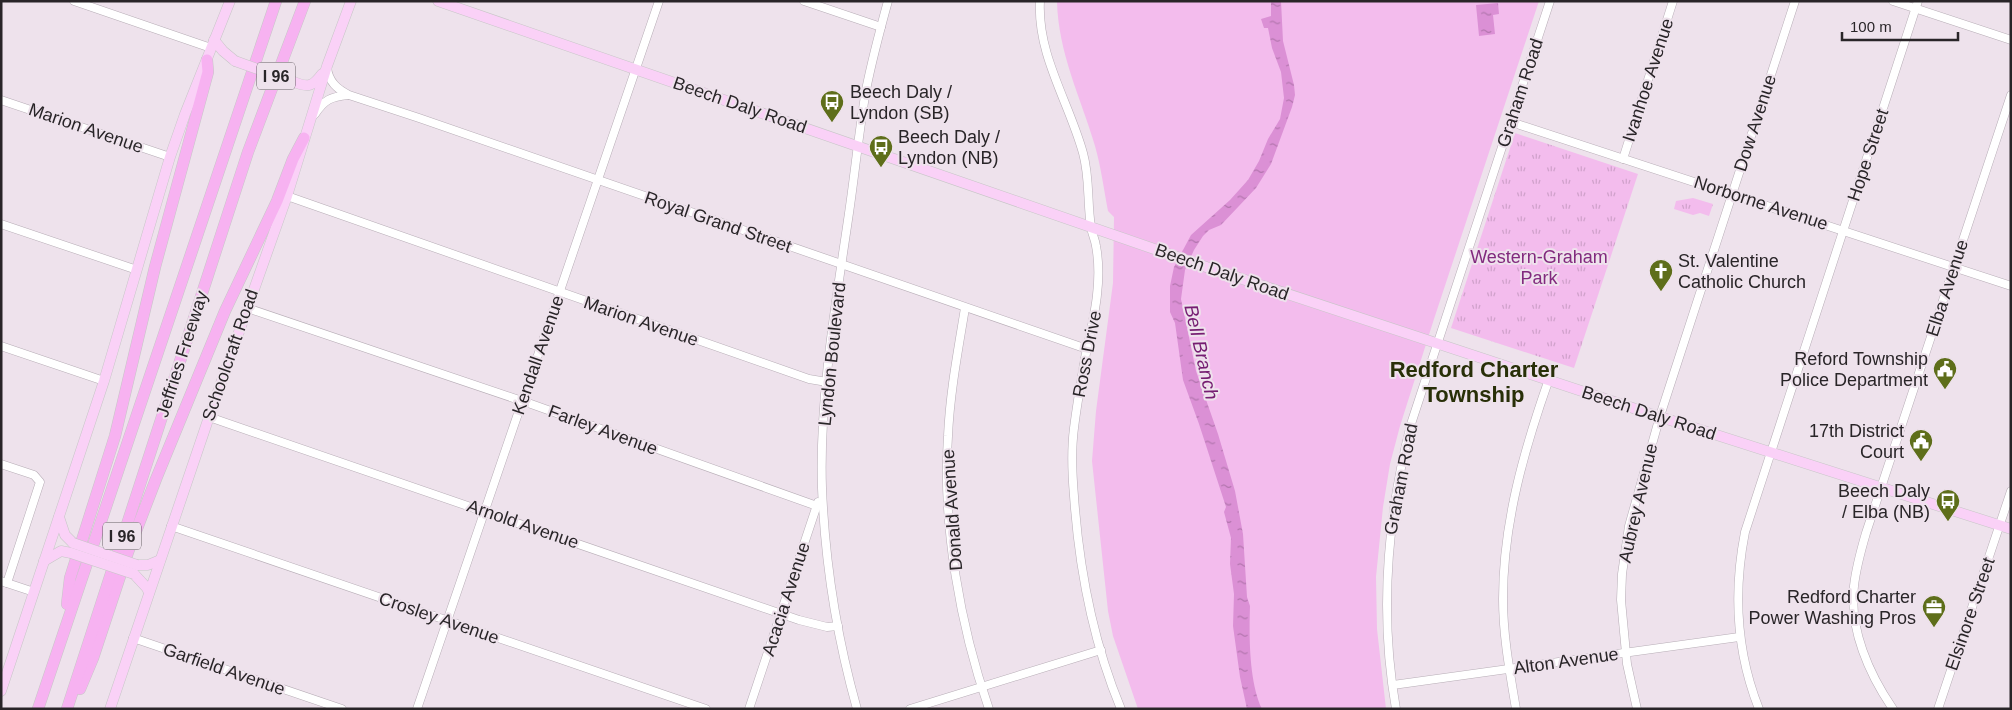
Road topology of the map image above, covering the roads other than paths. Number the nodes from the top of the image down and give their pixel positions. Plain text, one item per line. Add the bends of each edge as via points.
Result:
1 (74, 1) edge
2 (230, 1) edge
3 (276, 1) edge
4 (305, 1) edge
5 (351, 1) edge
6 (438, 1) edge
7 (659, 1) edge
8 (804, 1) edge
9 (888, 1) edge
10 (1040, 1) edge
11 (1550, 1) edge
12 (1673, 1) edge
13 (1795, 1) edge
14 (1893, 1) edge
15 (1917, 5) edge
16 (881, 27) junction
17 (2011, 40) edge
18 (211, 50) junction
19 (327, 66) junction
20 (636, 68) junction
21 (349, 95) junction
22 (2011, 95) edge
23 (1, 100) edge
24 (311, 119) junction
25 (1511, 122) junction
26 (304, 138) junction
27 (859, 145) junction
28 (170, 157) junction
29 (1623, 159) junction
30 (598, 181) junction
31 (1732, 194) junction
32 (287, 196) junction
33 (1, 224) edge
34 (1091, 228) junction
35 (1843, 230) junction
36 (841, 265) junction
37 (1954, 267) junction
38 (137, 270) junction
39 (2011, 286) edge
40 (559, 292) junction
41 (247, 308) junction
42 (965, 308) junction
43 (1438, 343) junction
44 (1, 346) edge
45 (1087, 349) junction
46 (1549, 380) junction
47 (104, 381) junction
48 (827, 382) junction
49 (523, 402) junction
50 (1660, 416) junction
51 (208, 417) junction
52 (1770, 452) junction
53 (1, 464) edge
54 (1882, 487) junction
55 (822, 489) junction
56 (2011, 491) edge
57 (817, 506) junction
58 (484, 511) junction
59 (59, 517) junction
60 (171, 526) junction
61 (2000, 526) junction
62 (2011, 529) edge
63 (72, 548) junction
64 (160, 560) junction
65 (44, 561) junction
66 (135, 570) junction
67 (4, 582) edge
68 (34, 592) junction
69 (149, 593) junction
70 (781, 614) junction
71 (448, 621) junction
72 (838, 626) junction
73 (65, 628) junction
74 (1739, 637) junction
75 (133, 638) junction
76 (1101, 650) junction
77 (1626, 653) junction
78 (1509, 669) junction
79 (1393, 685) junction
80 (982, 686) junction
81 (1, 691) edge
82 (38, 709) edge
83 (66, 709) edge
84 (71, 709) edge
85 (110, 709) edge
86 (342, 709) edge
87 (418, 709) edge
88 (706, 709) edge
89 (750, 709) edge
90 (857, 709) edge
91 (910, 709) edge
92 (989, 709) edge
93 (1121, 709) edge
94 (1396, 709) edge
95 (1516, 709) edge
96 (1637, 709) edge
97 (1759, 709) edge
98 (1893, 709) edge
99 (1938, 709) edge

1 - 18 street
2 - 18 main road
3 - 73 highway, Jeffries Freeway / I 96
4 - 83 highway, Jeffries Freeway / I 96 via 245,161
5 - 19 main road, Schoolcraft Road
6 - 20 main road, Beech Daly Road
7 - 20 street, Kendall Avenue
8 - 16 street
9 - 16 street, Lyndon Boulevard
10 - 34 street, Ross Drive via 1045,48 1086,164
11 - 25 street, Graham Road
12 - 29 street, Ivanhoe Avenue
13 - 31 street, Dow Avenue
14 - 15 street
15 - 17 street
15 - 35 street, Hope Street
16 - 27 street, Lyndon Boulevard
18 - 19 main road, bridge via 223,51 235,61 310,85 315,84
18 - 28 main road
18 - 73 highway via 124,400 70,578
19 - 21 street, Royal Grand Street via 334,85
19 - 24 main road, Schoolcraft Road
20 - 27 main road, Beech Daly Road
20 - 30 street, Kendall Avenue
21 - 24 street via 332,96
21 - 30 street, Royal Grand Street
22 - 37 street, Elba Avenue
23 - 28 street, Marion Avenue
24 - 26 main road, Schoolcraft Road
25 - 29 street, Norborne Avenue
25 - 43 street, Graham Road
26 - 32 main road, Schoolcraft Road
26 - 84 highway via 225,311 156,479 93,658
27 - 34 main road, Beech Daly Road
27 - 36 street, Lyndon Boulevard
28 - 38 main road
29 - 31 street, Norborne Avenue
30 - 36 street, Royal Grand Street
30 - 40 street, Kendall Avenue
31 - 35 street, Norborne Avenue
31 - 50 street, Dow Avenue
32 - 40 street, Marion Avenue
32 - 41 main road, Schoolcraft Road
33 - 38 street
34 - 43 main road, Beech Daly Road
34 - 45 street, Ross Drive via 1096,246 1096,308
35 - 37 street, Norborne Avenue
35 - 52 street, Hope Street
36 - 42 street, Royal Grand Street
36 - 48 street, Lyndon Boulevard
37 - 39 street, Norborne Avenue
37 - 54 street, Elba Avenue
38 - 47 main road
40 - 48 street, Marion Avenue via 809,379
40 - 49 street, Kendall Avenue
41 - 49 street, Farley Avenue
41 - 51 main road, Schoolcraft Road
42 - 45 street, Royal Grand Street
42 - 80 street, Donald Avenue via 952,387 948,486 956,579 967,635
43 - 46 main road, Beech Daly Road
43 - 79 street, Graham Road via 1411,424 1391,521 1386,598
44 - 47 street
45 - 76 street, Ross Drive via 1074,430 1072,477 1081,563
46 - 50 main road, Beech Daly Road
46 - 78 street via 1519,475 1506,546 1503,600
47 - 59 main road
48 - 55 street, Lyndon Boulevard
49 - 57 street, Farley Avenue
49 - 58 street, Kendall Avenue
50 - 52 main road, Beech Daly Road
50 - 77 street, Aubrey Avenue via 1624,551 1621,600
51 - 58 street, Arnold Avenue
51 - 60 main road, Schoolcraft Road
52 - 54 main road, Beech Daly Road
52 - 74 street, Hope Street via 1740,556
53 - 67 street via 34,475 40,482
54 - 61 main road, Beech Daly Road
54 - 98 street, Elba Avenue via 1857,565 1854,604 1864,654
55 - 57 street, Acacia Avenue
55 - 72 street, Lyndon Boulevard
56 - 61 street, Elsinore Street
57 - 70 street, Acacia Avenue
58 - 70 street, Arnold Avenue
58 - 71 street, Kendall Avenue
59 - 63 main road
59 - 65 main road
60 - 64 main road, Schoolcraft Road
60 - 71 street, Crosley Avenue
61 - 62 main road, Beech Daly Road
61 - 99 street, Elsinore Street
63 - 65 main road
63 - 66 main road, bridge
64 - 66 main road
64 - 69 main road, Schoolcraft Road
65 - 68 main road
66 - 69 main road
67 - 68 street
68 - 81 main road
69 - 75 main road, Schoolcraft Road
70 - 72 street, Arnold Avenue via 810,624
70 - 89 street, Acacia Avenue
71 - 87 street, Kendall Avenue
71 - 88 street, Crosley Avenue
72 - 90 street, Lyndon Boulevard
73 - 82 highway, Jeffries Freeway / I 96
74 - 77 street, Alton Avenue
74 - 97 street, Hope Street
75 - 85 main road, Schoolcraft Road
75 - 86 street, Garfield Avenue
76 - 80 street
76 - 93 street, Ross Drive
77 - 78 street, Alton Avenue
77 - 96 street, Aubrey Avenue
78 - 79 street, Alton Avenue
78 - 95 street
79 - 94 street, Graham Road
80 - 91 street
80 - 92 street, Donald Avenue

